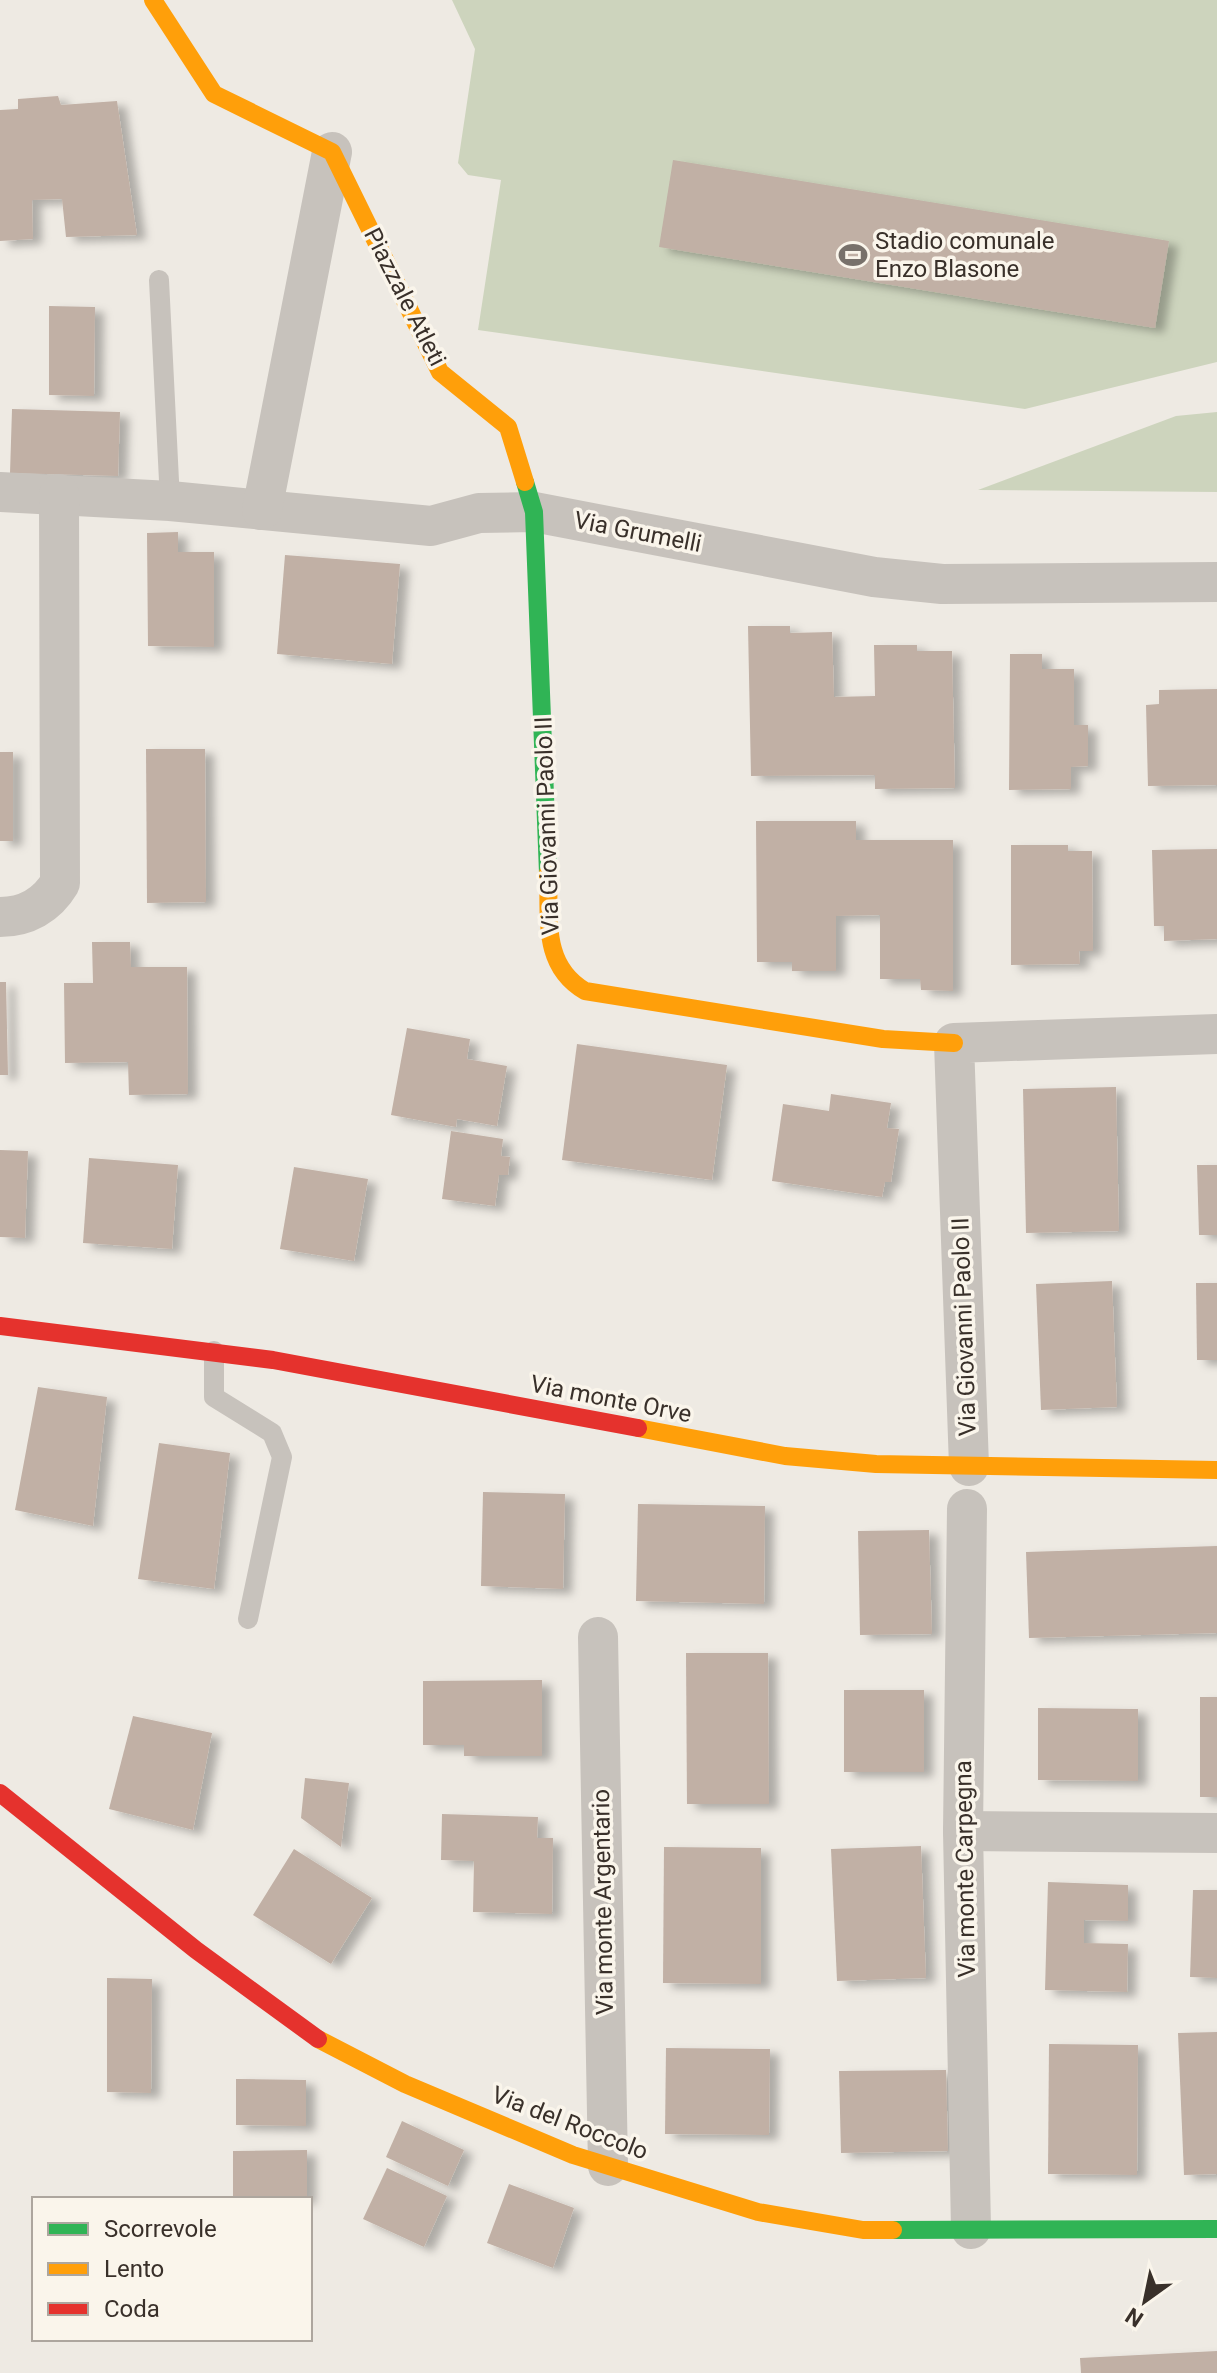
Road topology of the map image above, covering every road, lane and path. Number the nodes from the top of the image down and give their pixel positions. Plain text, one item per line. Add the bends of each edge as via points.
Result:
1 (153, 0) edge
2 (332, 152) junction
3 (159, 280) dead end
4 (0, 492) edge
5 (59, 494) junction
6 (170, 501) junction
7 (262, 510) junction
8 (534, 512) junction
9 (1217, 582) edge
10 (0, 917) edge
11 (1217, 1034) edge
12 (954, 1043) junction
13 (0, 1326) edge
14 (214, 1351) junction
15 (969, 1466) junction
16 (1217, 1470) edge
17 (967, 1509) dead end
18 (248, 1619) dead end
19 (598, 1637) dead end
20 (0, 1793) edge
21 (963, 1831) junction
22 (1217, 1833) edge
23 (608, 2166) junction
24 (971, 2229) junction
25 (1217, 2229) edge

1 - 2 street via 214,94
2 - 7 street
2 - 8 street, Piazzale Atleti via 440,372 508,427
3 - 6 lane
4 - 5 street, Via Grumelli
5 - 6 street, Via Grumelli
5 - 10 street via 60,883 52,897 19,917
6 - 7 street, Via Grumelli
7 - 8 street, Via Grumelli via 431,526 479,513
8 - 9 street, Via Grumelli via 874,577 942,584
8 - 12 street, Via Giovanni Paolo II via 555,966 585,991 883,1039
11 - 12 street, Via Giovanni Paolo II
12 - 15 street, Via Giovanni Paolo II
13 - 14 street, Via monte Orve
14 - 15 street, Via monte Orve via 785,1456
14 - 18 lane via 214,1397 272,1433 282,1457
15 - 16 street, Via monte Orve
17 - 21 street, Via monte Carpegna
19 - 23 street, Via monte Argentario
20 - 23 street, Via del Roccolo via 196,1950 318,2039 405,2084
21 - 22 street
21 - 24 street, Via monte Carpegna
23 - 24 street, Via del Roccolo via 758,2212 863,2230
24 - 25 street, Via del Roccolo

